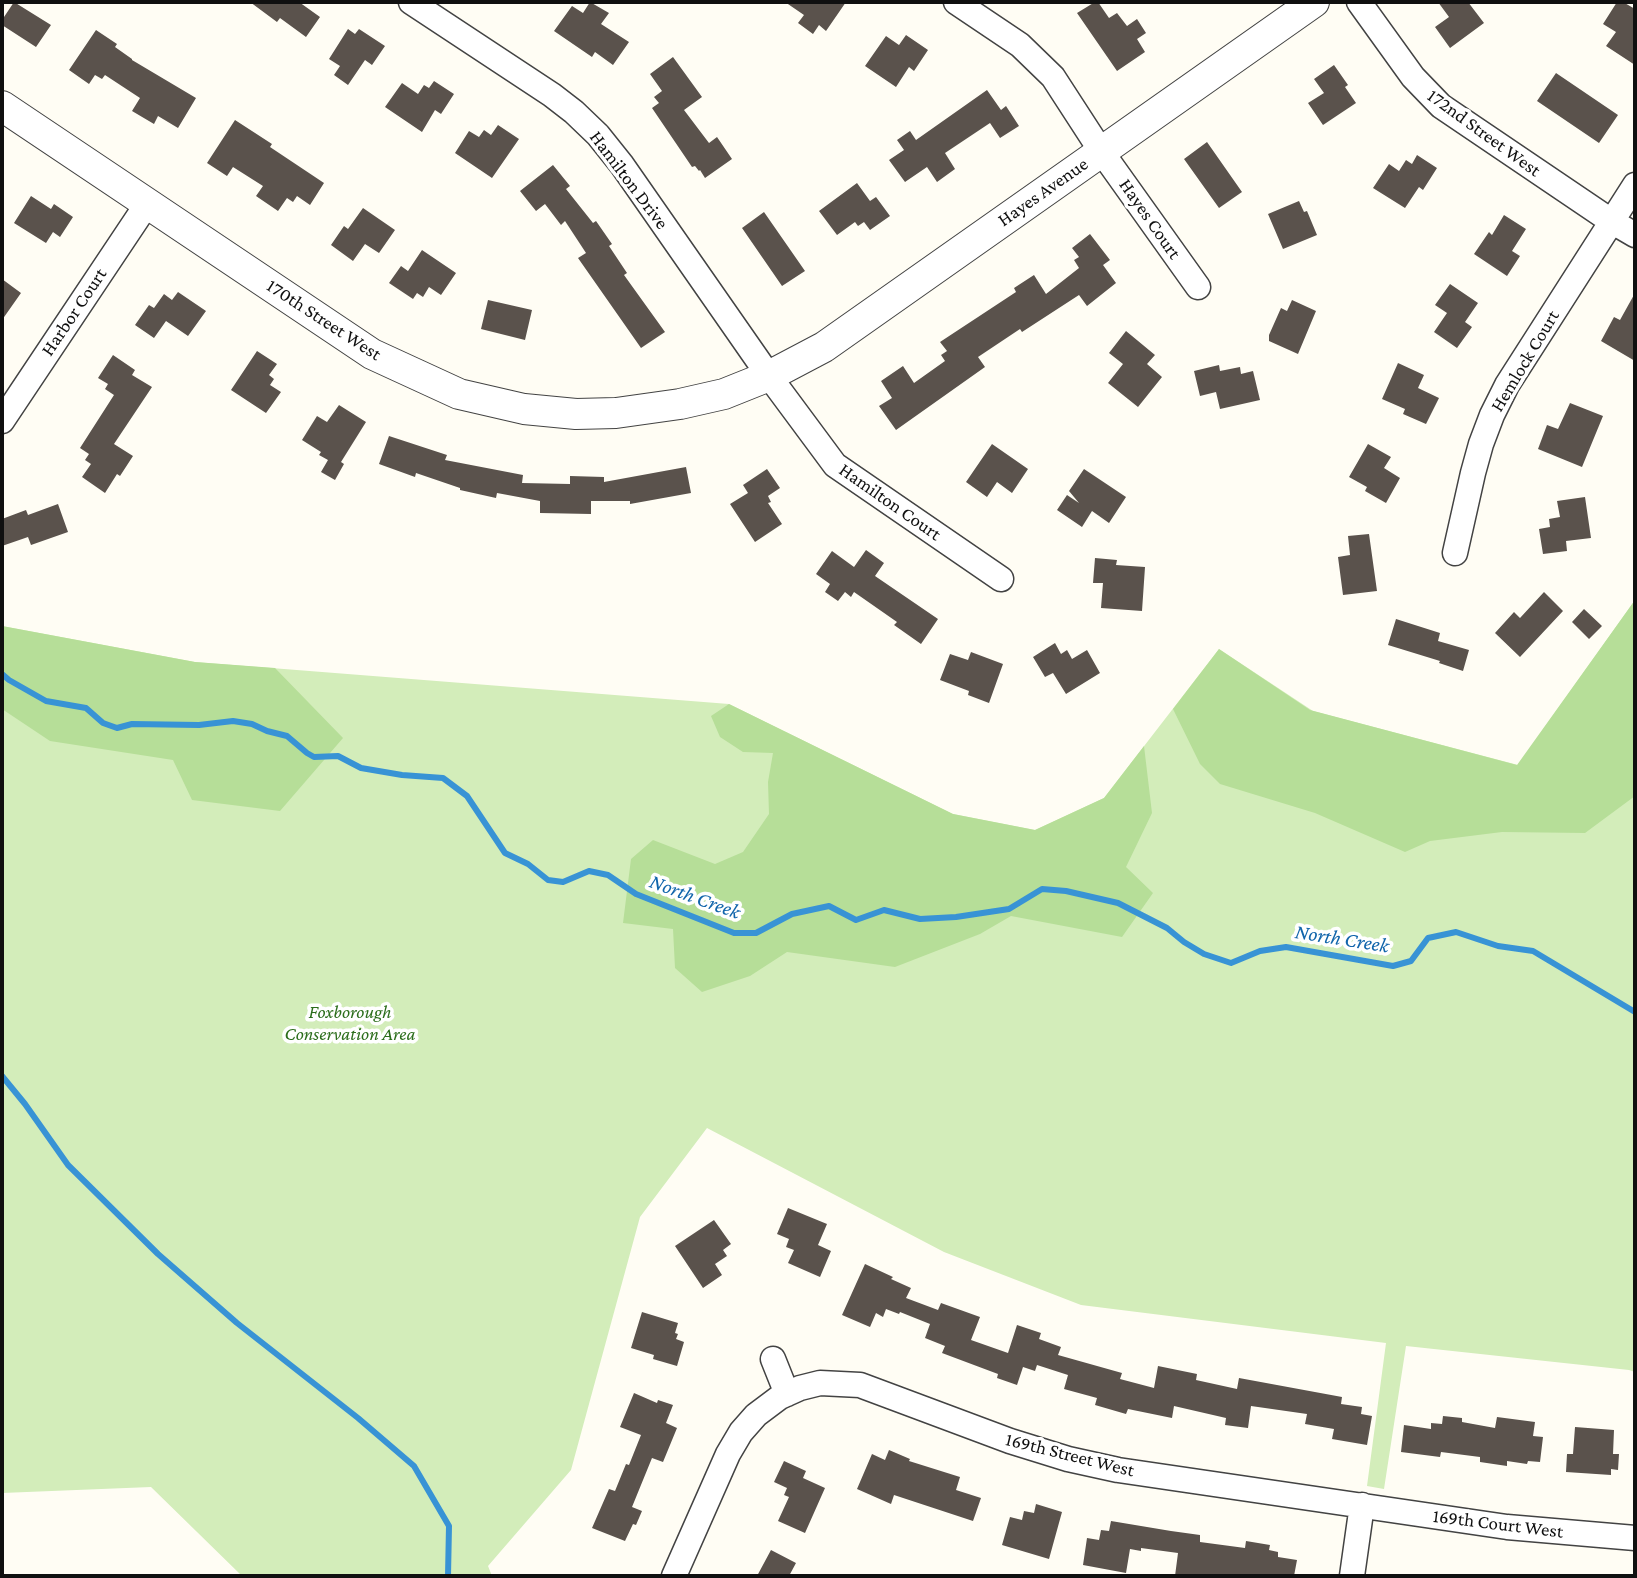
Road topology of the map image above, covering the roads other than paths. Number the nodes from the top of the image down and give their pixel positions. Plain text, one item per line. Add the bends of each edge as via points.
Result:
1 (411, 2) edge
2 (956, 2) edge
3 (1314, 2) edge
4 (1359, 2) edge
5 (2, 106) edge
6 (1101, 151) junction
7 (1635, 185) edge
8 (147, 204) junction
9 (1611, 221) junction
10 (1635, 235) edge
11 (1198, 287) dead end
12 (769, 376) junction
13 (2, 421) edge
14 (1455, 553) dead end
15 (1002, 579) dead end
16 (773, 1359) dead end
17 (787, 1394) junction
18 (1362, 1505) junction
19 (1635, 1538) edge
20 (674, 1576) edge
21 (1352, 1576) edge

1 - 12 street, Hamilton Drive via 551,95 598,135
2 - 6 street, Hayes Court via 1020,45 1054,77
3 - 6 street, Hayes Avenue
4 - 9 street, 172nd Street West via 1413,77 1441,106
5 - 8 street, 170th Street West
6 - 11 street, Hayes Court
6 - 12 street, Hayes Avenue via 824,347
7 - 9 street, Hemlock Court
8 - 12 street, 170th Street West via 372,354 459,394 524,409 616,413 724,394
8 - 13 street, Harbor Court
9 - 10 street, 172nd Street West
9 - 14 street, Hemlock Court via 1492,415 1472,473
12 - 15 street, Hamilton Court via 835,465
16 - 17 street
17 - 18 street, 169th Street West via 820,1383 860,1385 1010,1441 1118,1470
17 - 20 street, 169th Street West via 756,1415 741,1432
18 - 19 street, 169th Court West via 1507,1527
18 - 21 street

